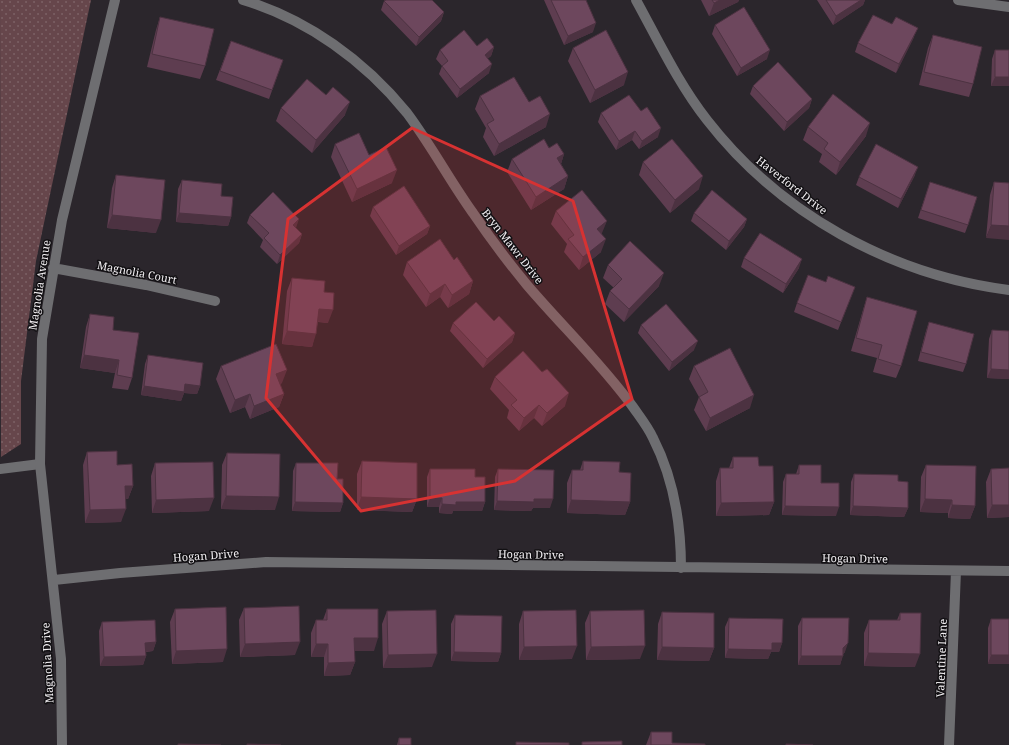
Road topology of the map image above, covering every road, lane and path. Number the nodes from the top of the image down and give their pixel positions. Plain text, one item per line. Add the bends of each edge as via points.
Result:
1 (115, 0) edge
2 (243, 0) edge
3 (636, 0) edge
4 (958, 0) edge
5 (1009, 7) edge
6 (53, 268) junction
7 (1009, 290) edge
8 (215, 301) dead end
9 (40, 464) junction
10 (0, 469) edge
11 (681, 568) junction
12 (956, 571) junction
13 (1009, 571) edge
14 (54, 580) junction
15 (62, 745) edge
16 (949, 745) edge

1 - 6 street, Magnolia Avenue via 62,220
2 - 11 street, Bryn Mawr Drive via 284,16 318,34 350,56 407,113 472,213 502,253 622,392 653,436 671,479 679,516
3 - 7 street, Haverford Drive via 672,66 706,119 751,169 804,212 836,233 912,268 950,279
4 - 5 street
6 - 8 street, Magnolia Court via 146,284
6 - 9 street, Magnolia Avenue via 42,339
9 - 10 street
9 - 14 street, Magnolia Avenue
11 - 12 street, Hogan Drive
11 - 14 street, Hogan Drive via 266,562
12 - 13 street, Hogan Drive
12 - 16 street, Valentine Lane
14 - 15 street, Magnolia Drive via 61,659

